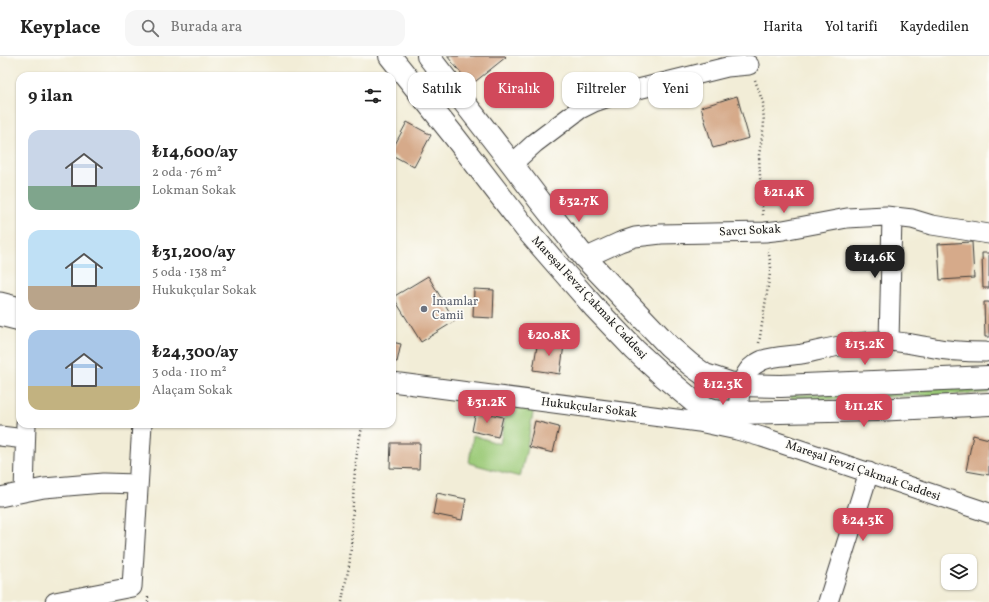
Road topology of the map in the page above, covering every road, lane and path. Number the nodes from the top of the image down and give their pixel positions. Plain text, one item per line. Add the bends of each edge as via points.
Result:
1 (390, 56) edge
2 (428, 56) edge
3 (749, 65) joint
4 (512, 164) junction
5 (892, 217) junction
6 (765, 232) junction
7 (989, 234) edge
8 (585, 258) junction
9 (0, 302) edge
10 (16, 306) edge
11 (0, 316) edge
12 (16, 320) edge
13 (888, 341) junction
14 (986, 352) dead end
15 (756, 363) junction
16 (989, 377) edge
17 (396, 383) edge
18 (741, 385) junction
19 (989, 404) edge
20 (737, 421) junction
21 (142, 428) edge
22 (362, 428) edge
23 (26, 431) edge
24 (0, 436) edge
25 (869, 472) junction
26 (138, 484) junction
27 (24, 492) junction
28 (0, 497) edge
29 (989, 513) edge
30 (55, 602) edge
31 (342, 602) edge
32 (828, 602) edge

1 - 20 main road, Mareşal Fevzi Çakmak Caddesi via 526,229 595,308 635,350 693,401
2 - 4 main road, Mareşal Fevzi Çakmak Caddesi
3 - 4 street via 719,69 594,102 580,109 535,143
3 - 6 path via 763,103 764,125 759,155 760,197
4 - 8 main road, Mareşal Fevzi Çakmak Caddesi
5 - 6 street, Savcı Sokak via 847,218
5 - 7 street, Savcı Sokak
5 - 13 street
6 - 8 street, Savcı Sokak via 635,237
6 - 15 path via 772,267
8 - 18 main road, Mareşal Fevzi Çakmak Caddesi via 679,356 705,375 729,384
9 - 10 street
11 - 12 street
13 - 14 street via 950,350
13 - 15 street via 833,347
15 - 18 street via 748,369
16 - 18 main road, Mareşal Fevzi Çakmak Caddesi via 781,386
17 - 20 street, Hukukçular Sokak via 699,422
18 - 20 street
19 - 20 main road via 869,410
20 - 25 street, Mareşal Fevzi Çakmak Caddesi via 770,439
21 - 26 street
22 - 31 path via 356,464 350,561
23 - 24 street
23 - 27 street
25 - 29 street, Mareşal Fevzi Çakmak Caddesi
25 - 32 street
26 - 27 street via 104,483
26 - 30 street via 132,587
27 - 28 street

